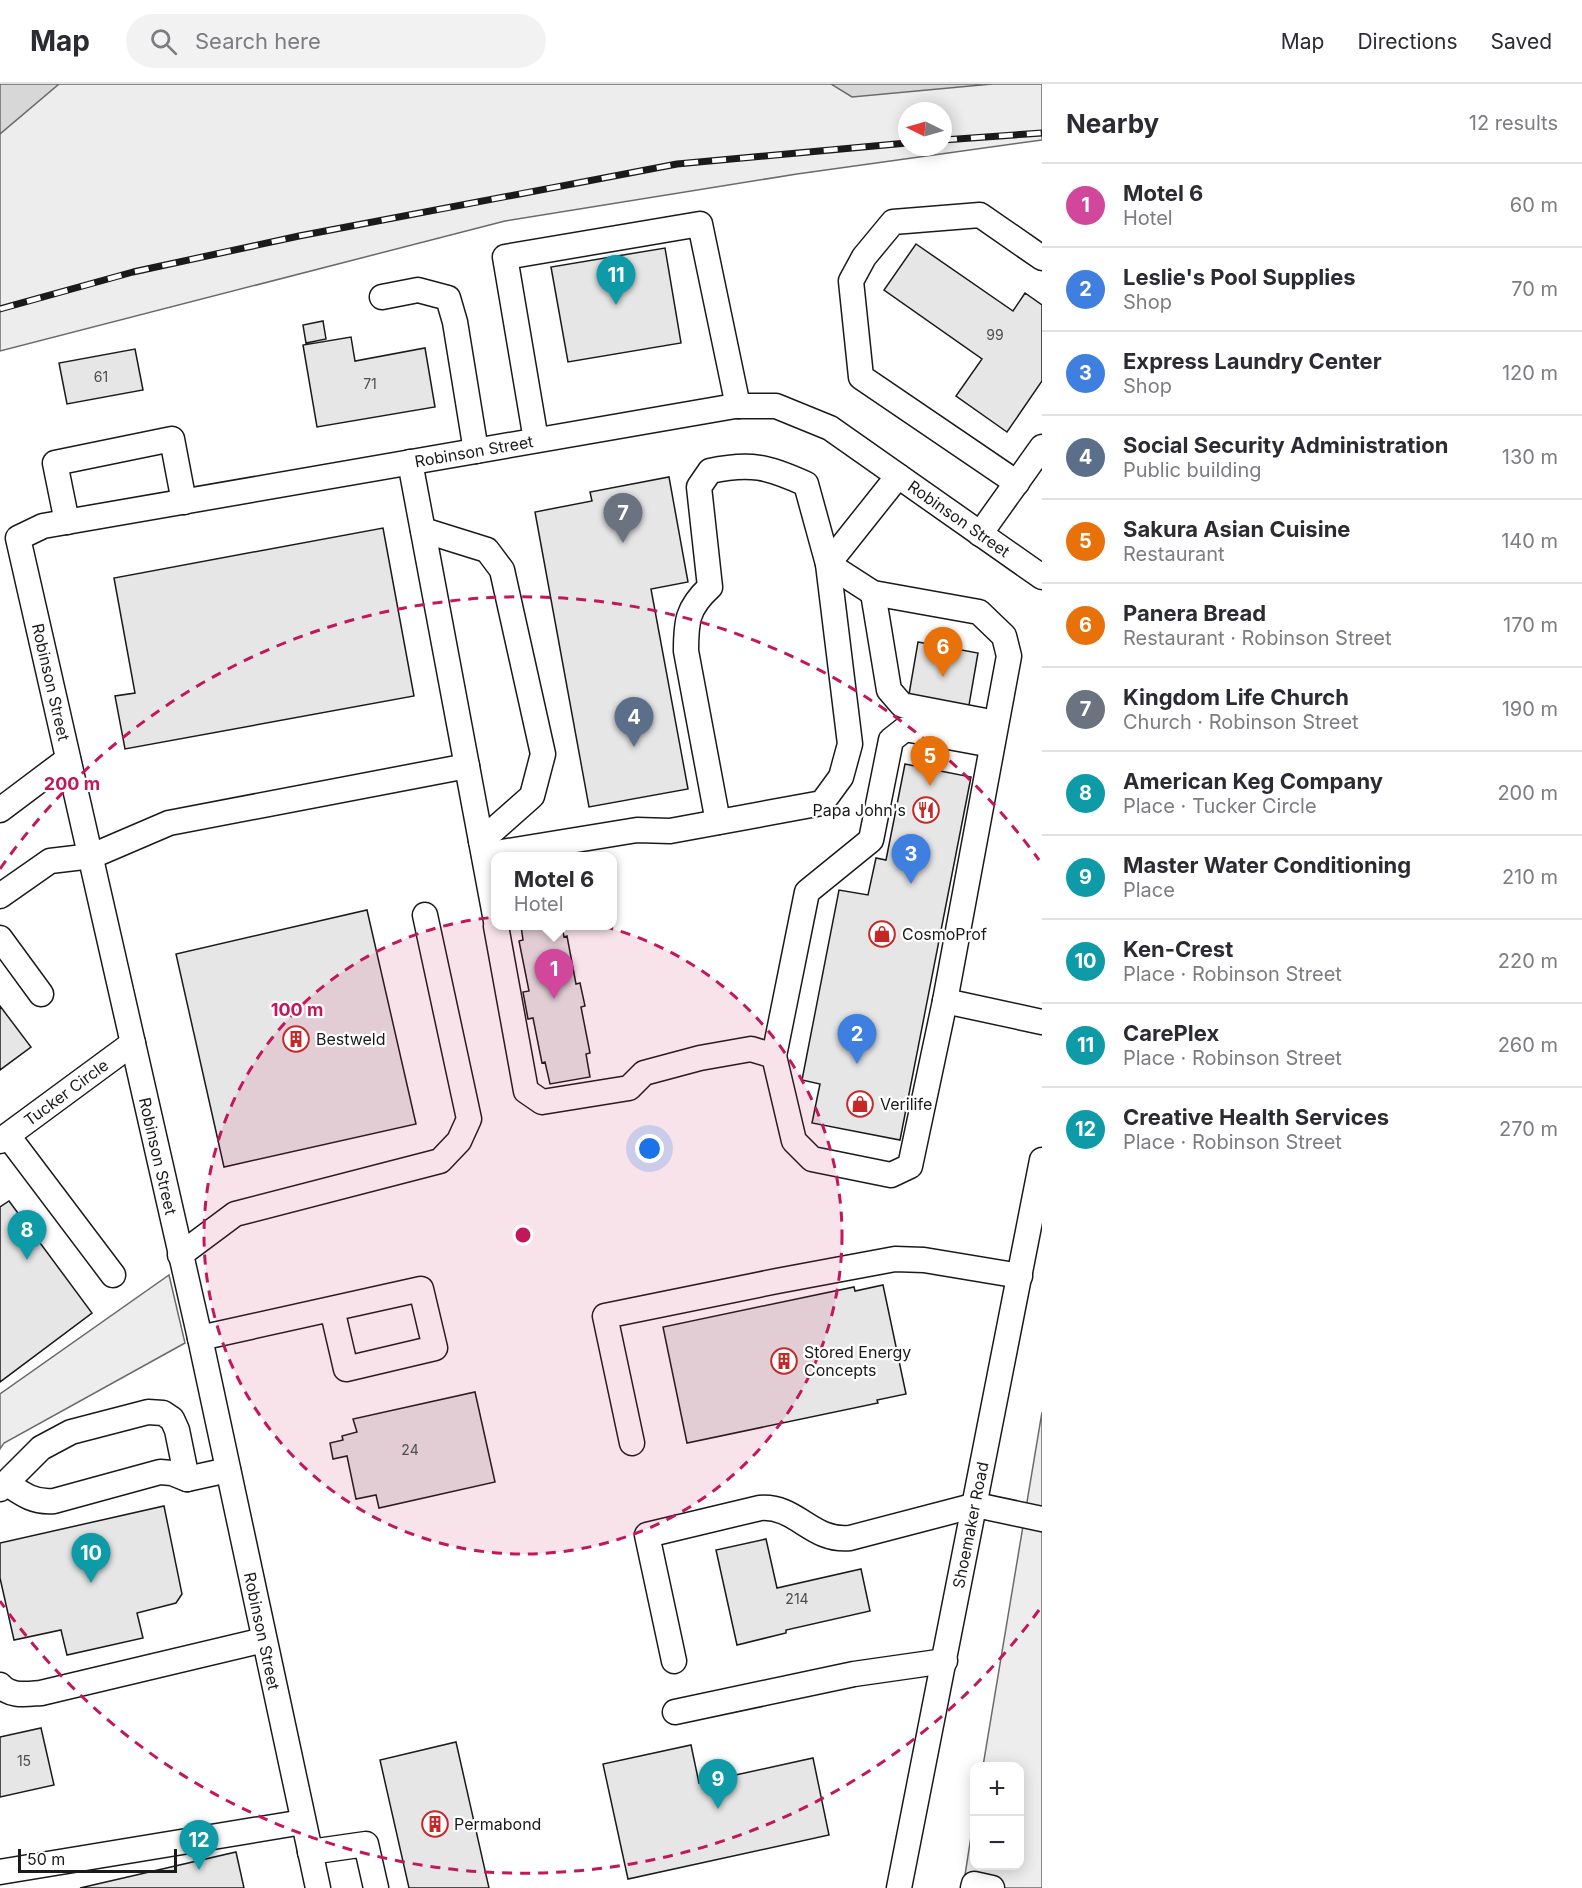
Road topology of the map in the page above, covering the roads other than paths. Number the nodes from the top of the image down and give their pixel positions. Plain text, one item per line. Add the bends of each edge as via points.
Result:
1 (1042, 258) edge
2 (382, 297) dead end
3 (738, 406) junction
4 (536, 440) junction
5 (1042, 447) edge
6 (476, 451) junction
7 (410, 462) junction
8 (898, 476) junction
9 (1017, 483) junction
10 (184, 502) junction
11 (67, 522) junction
12 (423, 530) junction
13 (980, 534) junction
14 (9, 537) edge
15 (828, 564) junction
16 (1041, 573) edge
17 (873, 593) junction
18 (994, 734) junction
19 (68, 759) junction
20 (467, 766) junction
21 (0, 810) edge
22 (718, 822) junction
23 (483, 848) junction
24 (92, 856) junction
25 (0, 896) edge
26 (491, 897) edge
27 (425, 915) dead end
28 (497, 930) edge
29 (0, 938) edge
30 (41, 994) dead end
31 (945, 1001) junction
32 (1042, 1022) edge
33 (133, 1043) junction
34 (774, 1056) junction
35 (4, 1139) edge
36 (1042, 1160) edge
37 (180, 1255) junction
38 (113, 1275) dead end
39 (1020, 1276) junction
40 (333, 1309) junction
41 (200, 1338) junction
42 (632, 1443) dead end
43 (228, 1470) junction
44 (187, 1479) junction
45 (3, 1486) edge
46 (976, 1505) junction
47 (1042, 1519) edge
48 (264, 1640) junction
49 (674, 1661) dead end
50 (945, 1661) junction
51 (0, 1684) edge
52 (675, 1712) dead end
53 (303, 1822) junction
54 (310, 1852) junction
55 (0, 1872) edge
56 (318, 1888) edge
57 (376, 1888) edge
58 (899, 1888) edge

1 - 9 street via 980,215 892,222 864,257 851,281 861,377
2 - 6 street via 418,290 448,297
3 - 4 street, Robinson Street
3 - 4 street via 700,224 688,226 505,258
3 - 8 street, Robinson Street via 776,406 830,428
4 - 6 street, Robinson Street
5 - 9 street
6 - 7 street, Robinson Street
7 - 10 street, Robinson Street
7 - 12 street
8 - 13 street, Robinson Street
8 - 15 street
9 - 13 street
10 - 11 street, Robinson Street
10 - 11 street via 172,439 55,463
11 - 14 street, Robinson Street
12 - 20 street
12 - 23 street via 487,550 502,570 543,754 532,796
13 - 16 street, Robinson Street
14 - 19 street, Robinson Street
15 - 17 street
15 - 22 street via 850,744 841,777 822,803
15 - 22 street via 806,484 774,470 736,466 710,471 699,487 710,587 696,599 686,622 686,651
17 - 18 street via 889,690 902,705
17 - 18 street via 979,612 1004,636 1009,656
18 - 31 street
18 - 34 street via 905,729 891,740 872,840 807,892
19 - 21 street
19 - 24 street, Robinson Street
20 - 23 street
20 - 24 street via 169,823
22 - 23 street via 670,831 637,830
23 - 26 street
24 - 25 street via 50,861
24 - 33 street, Robinson Street
27 - 37 street via 469,1119 459,1141 440,1161 235,1214
28 - 34 street via 526,1090 542,1102 629,1088 644,1073 700,1058 752,1049
29 - 30 street
31 - 32 street
31 - 34 street via 910,1166 891,1174 812,1160 794,1141
33 - 35 street, Tucker Circle
33 - 37 street, Robinson Street
35 - 38 street
36 - 39 street, Shoemaker Road
37 - 41 street, Robinson Street
39 - 42 street via 895,1259 605,1316
39 - 46 street, Shoemaker Road
40 - 40 street via 421,1288 435,1348 346,1369
40 - 41 street
41 - 43 street, Robinson Street
43 - 44 street
43 - 48 street, Robinson Street
44 - 45 street via 160,1472 42,1502
44 - 45 street via 172,1419 163,1413 148,1412 71,1432 41,1448
46 - 47 street
46 - 49 street via 850,1538 826,1536 774,1507 647,1535
46 - 50 street, Shoemaker Road
48 - 51 street via 41,1693 13,1694
48 - 53 street, Robinson Street
50 - 52 street via 854,1674
50 - 58 street, Shoemaker Road
53 - 54 street, Robinson Street
53 - 55 street
54 - 56 street, Robinson Street
54 - 57 street via 366,1844

